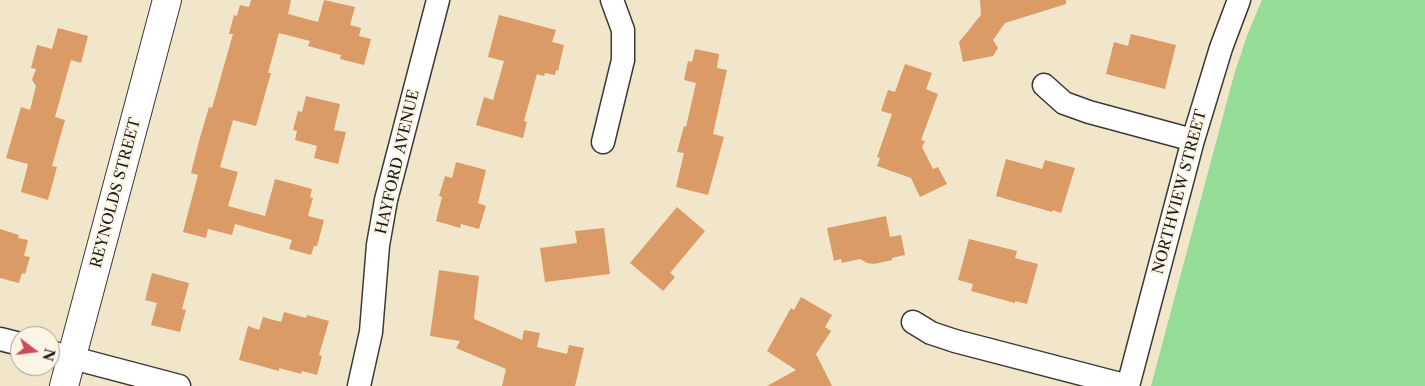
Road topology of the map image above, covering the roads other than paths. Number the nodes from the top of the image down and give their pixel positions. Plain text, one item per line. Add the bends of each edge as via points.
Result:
1 (167, 0) edge
2 (438, 0) edge
3 (612, 0) edge
4 (1240, 0) edge
5 (1044, 86) dead end
6 (1193, 140) junction
7 (603, 142) dead end
8 (913, 322) dead end
9 (61, 355) edge
10 (64, 386) edge
11 (179, 386) edge
12 (359, 386) edge
13 (1128, 386) edge

1 - 9 street, REYNOLDS STREET
2 - 12 street, HAYFORD AVENUE via 386,200 378,245 371,332
3 - 7 street via 623,30 623,60
4 - 6 street, NORTHVIEW STREET
5 - 6 street via 1064,103
6 - 13 street, NORTHVIEW STREET
8 - 13 street via 931,334
9 - 10 street, REYNOLDS STREET
9 - 11 street

